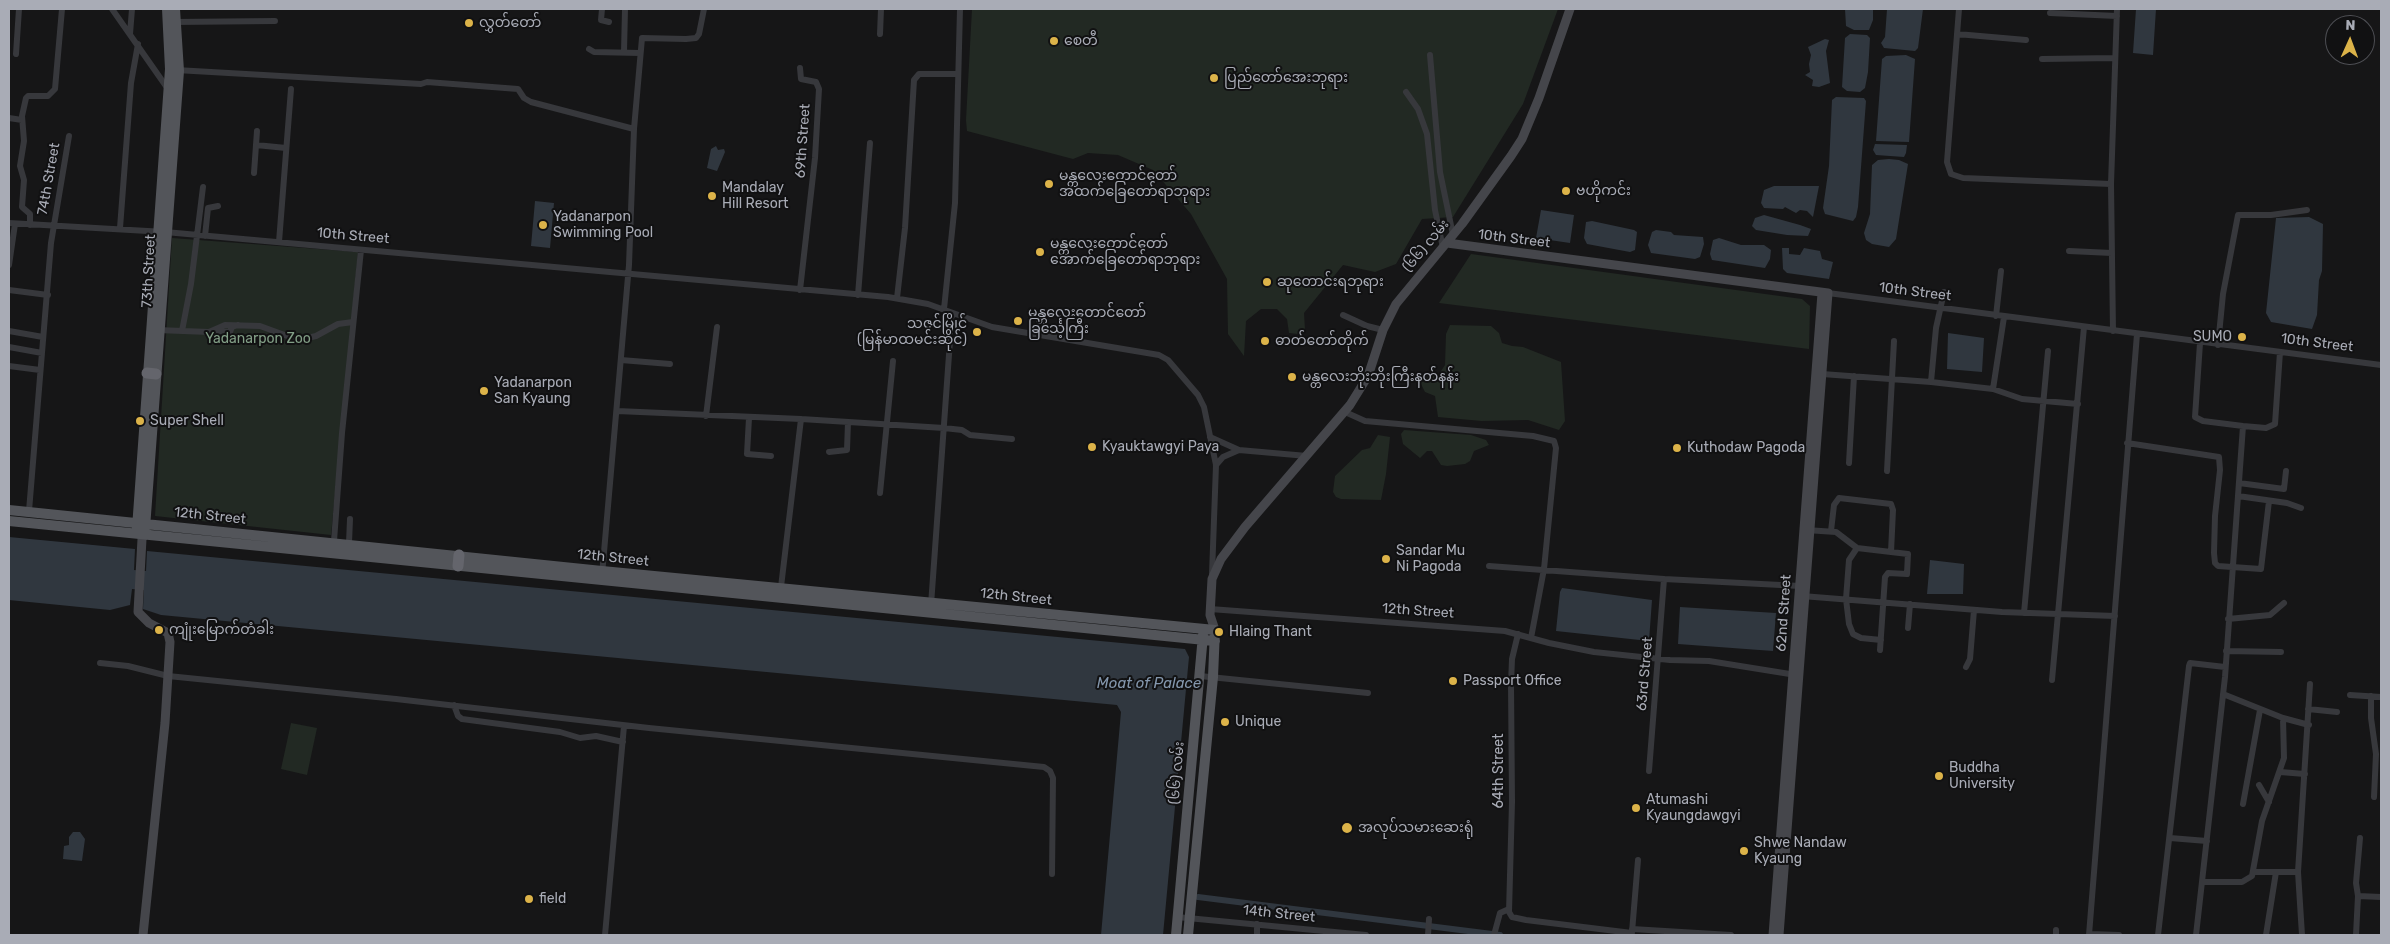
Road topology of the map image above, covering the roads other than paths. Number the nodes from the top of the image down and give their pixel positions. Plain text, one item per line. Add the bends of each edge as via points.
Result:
1 (19, 9) edge
2 (62, 9) edge
3 (112, 9) edge
4 (132, 9) edge
5 (166, 9) edge
6 (175, 9) edge
7 (602, 9) edge
8 (625, 9) edge
9 (704, 9) edge
10 (881, 9) edge
11 (960, 9) edge
12 (1570, 9) edge
13 (1959, 9) edge
14 (2117, 9) edge
15 (2050, 13) dead end
16 (2117, 16) junction
17 (275, 21) dead end
18 (609, 22) dead end
19 (172, 23) junction
20 (130, 34) junction
21 (880, 34) dead end
22 (1957, 34) junction
23 (2026, 40) dead end
24 (138, 44) junction
25 (589, 49) dead end
26 (624, 52) junction
27 (640, 53) junction
28 (16, 54) dead end
29 (1430, 55) dead end
30 (2116, 58) junction
31 (2042, 59) dead end
32 (800, 68) dead end
33 (175, 70) junction
34 (957, 74) junction
35 (291, 89) dead end
36 (173, 90) junction
37 (1406, 92) dead end
38 (9, 118) edge
39 (22, 120) junction
40 (634, 129) junction
41 (257, 130) dead end
42 (69, 136) dead end
43 (870, 144) dead end
44 (256, 145) junction
45 (286, 148) junction
46 (254, 173) dead end
47 (2111, 184) junction
48 (203, 187) dead end
49 (218, 206) dead end
50 (2307, 210) dead end
51 (12, 224) edge
52 (30, 225) junction
53 (53, 226) junction
54 (126, 229) junction
55 (162, 232) junction
56 (197, 235) junction
57 (1453, 235) junction
58 (205, 236) junction
59 (278, 242) junction
60 (1445, 245) junction
61 (361, 250) junction
62 (2069, 251) dead end
63 (2112, 253) junction
64 (9, 265) edge
65 (2001, 271) dead end
66 (628, 273) junction
67 (9, 290) edge
68 (800, 290) junction
69 (1944, 292) dead end
70 (1825, 293) junction
71 (48, 295) junction
72 (858, 295) junction
73 (897, 298) junction
74 (944, 309) junction
75 (1940, 309) junction
76 (952, 313) junction
77 (1343, 315) dead end
78 (1996, 316) junction
79 (2004, 317) junction
80 (353, 322) junction
81 (717, 327) dead end
82 (2084, 327) junction
83 (155, 330) junction
84 (1383, 330) junction
85 (9, 331) edge
86 (182, 331) junction
87 (2113, 331) junction
88 (2136, 334) junction
89 (43, 337) junction
90 (1894, 342) dead end
91 (2200, 343) junction
92 (2218, 345) junction
93 (1821, 347) junction
94 (9, 348) edge
95 (2048, 351) dead end
96 (2280, 352) junction
97 (42, 353) junction
98 (621, 360) junction
99 (893, 361) dead end
100 (670, 364) dead end
101 (2381, 365) edge
102 (9, 366) edge
103 (40, 370) junction
104 (1822, 374) junction
105 (1854, 376) junction
106 (1892, 379) junction
107 (1931, 382) junction
108 (1993, 389) junction
109 (2043, 401) junction
110 (2078, 404) junction
111 (617, 411) junction
112 (1345, 412) junction
113 (706, 416) junction
114 (749, 418) junction
115 (802, 419) junction
116 (848, 422) junction
117 (888, 425) junction
118 (2243, 426) junction
119 (944, 428) junction
120 (1210, 437) junction
121 (1012, 439) dead end
122 (2126, 443) junction
123 (1239, 450) junction
124 (829, 452) dead end
125 (771, 456) dead end
126 (1307, 456) junction
127 (1812, 462) junction
128 (1849, 463) dead end
129 (1216, 465) junction
130 (1886, 471) dead end
131 (2286, 471) dead end
132 (2239, 483) junction
133 (880, 493) dead end
134 (2238, 496) junction
135 (2269, 501) junction
136 (2301, 508) dead end
137 (9, 510) edge
138 (28, 511) junction
139 (350, 519) dead end
140 (9, 521) edge
141 (141, 523) junction
142 (1808, 530) junction
143 (1831, 531) junction
144 (141, 539) junction
145 (334, 541) junction
146 (349, 543) junction
147 (1858, 548) junction
148 (1891, 552) junction
149 (458, 560) junction
150 (1489, 566) dead end
151 (2231, 568) junction
152 (1544, 569) junction
153 (602, 575) junction
154 (1212, 579) junction
155 (1664, 579) junction
156 (1800, 586) junction
157 (781, 588) junction
158 (1803, 596) junction
159 (1846, 599) junction
160 (931, 602) junction
161 (1883, 602) junction
162 (2284, 603) dead end
163 (1910, 604) junction
164 (1974, 610) junction
165 (1210, 612) junction
166 (930, 614) junction
167 (2024, 614) junction
168 (2059, 615) junction
169 (2115, 616) junction
170 (2228, 619) junction
171 (1908, 628) dead end
172 (1203, 629) junction
173 (1215, 630) junction
174 (1518, 634) junction
175 (1531, 638) junction
176 (1881, 640) junction
177 (1202, 641) junction
178 (1215, 641) junction
179 (1880, 650) dead end
180 (2226, 651) junction
181 (2281, 652) dead end
182 (1659, 660) junction
183 (100, 663) dead end
184 (1966, 667) dead end
185 (2225, 667) junction
186 (1797, 675) junction
187 (168, 676) junction
188 (1200, 676) junction
189 (1213, 677) junction
190 (2052, 680) dead end
191 (2310, 684) dead end
192 (1368, 693) dead end
193 (2223, 694) junction
194 (2350, 694) dead end
195 (2371, 696) junction
196 (2381, 697) edge
197 (454, 705) junction
198 (2308, 709) junction
199 (2260, 710) junction
200 (2337, 712) dead end
201 (519, 713) junction
202 (2283, 718) junction
203 (2309, 725) junction
204 (624, 726) junction
205 (518, 727) junction
206 (623, 742) junction
207 (1649, 771) dead end
208 (2280, 772) junction
209 (2305, 774) junction
210 (2259, 785) dead end
211 (2374, 798) dead end
212 (2269, 802) junction
213 (2243, 804) dead end
214 (2170, 838) junction
215 (2360, 838) dead end
216 (2207, 841) junction
217 (1638, 860) dead end
218 (2254, 872) junction
219 (2276, 872) junction
220 (2298, 872) junction
221 (1052, 874) dead end
222 (2202, 882) junction
223 (2358, 896) junction
224 (2381, 897) edge
225 (1509, 909) junction
226 (1177, 917) junction
227 (1190, 918) junction
228 (1429, 921) dead end
229 (1258, 924) junction
230 (1632, 932) edge
231 (2090, 934) edge
232 (2111, 934) edge
233 (143, 935) edge
234 (605, 935) edge
235 (1176, 935) edge
236 (1188, 935) edge
237 (1257, 935) edge
238 (1356, 935) edge
239 (1366, 935) edge
240 (1428, 935) edge
241 (1494, 935) edge
242 (1731, 935) edge
243 (1773, 935) edge
244 (1779, 935) edge
245 (2119, 935) edge
246 (2158, 935) edge
247 (2196, 935) edge
248 (2266, 935) edge
249 (2302, 935) edge
250 (2356, 935) edge

1 - 28 street
2 - 39 street via 55,89 48,96 26,98
3 - 20 street
4 - 20 street
5 - 19 main road, 73th Street
6 - 19 main road, 73th Street
7 - 18 street via 602,20
8 - 26 street
9 - 27 street via 696,38 642,38
10 - 21 street
11 - 34 street
12 - 57 main road, (၆၆) လမ်း via 1522,139
13 - 22 street
14 - 16 street
15 - 16 street
16 - 30 street
17 - 19 street
19 - 33 main road, 73th Street
20 - 24 street
22 - 23 street
22 - 47 street via 1947,162 1950,174 1963,178
24 - 36 street
24 - 54 street via 131,82
25 - 26 street via 594,52
26 - 27 street
27 - 40 street
29 - 57 street via 1440,172
30 - 31 street
30 - 47 street
32 - 68 street, 69th Street via 800,79 816,82 819,89 815,158
33 - 36 main road, 73th Street
33 - 40 street via 518,89 524,98 532,102
34 - 73 street via 919,74 914,80 907,212
34 - 74 street via 954,203
35 - 45 street
36 - 55 main road, 73th Street
37 - 60 street via 1422,117 1427,134 1435,210
38 - 39 street
39 - 52 street via 22,207 30,214
40 - 66 street
41 - 44 street
42 - 53 street, 74th Street
43 - 72 street
44 - 45 street
44 - 46 street
45 - 59 street
47 - 63 street
48 - 56 street
49 - 58 street via 208,208
50 - 92 street via 2238,215 2223,294
51 - 52 street, 10th Street
51 - 64 street
52 - 53 street, 10th Street
53 - 54 street, 10th Street
53 - 71 street, 74th Street
54 - 55 street, 10th Street
55 - 56 street, 10th Street
55 - 83 main road, 73th Street
56 - 58 street, 10th Street
56 - 86 street
57 - 60 main road, (၆၆) လမ်း
58 - 59 street, 10th Street
59 - 61 street, 10th Street
60 - 70 main road, 10th Street
60 - 84 main road, (၆၆) လမ်း via 1396,304
61 - 66 street, 10th Street
61 - 80 street
62 - 63 street
63 - 87 street
65 - 78 street
66 - 68 street, 10th Street
66 - 98 street
67 - 71 street
68 - 72 street, 10th Street
69 - 75 street
70 - 75 street, 10th Street
70 - 93 main road, 62nd Street
71 - 89 street, 74th Street
72 - 73 street, 10th Street
73 - 74 street, 10th Street
74 - 76 street, 10th Street
75 - 78 street, 10th Street
75 - 107 street
76 - 119 street
76 - 120 street, 10th Street via 992,327 1133,349 1164,357 1203,402
77 - 84 street
78 - 79 street, 10th Street
79 - 82 street, 10th Street
79 - 108 street
80 - 86 street via 338,324 303,339 242,324 224,324 213,331
80 - 145 street
81 - 113 street
82 - 87 street, 10th Street
82 - 110 street
83 - 86 street
83 - 141 main road, 73th Street
84 - 112 main road, (၆၆) လမ်း via 1368,376
85 - 89 street
87 - 88 street, 10th Street
88 - 91 street, 10th Street
88 - 122 street
89 - 97 street, 74th Street
90 - 106 street
91 - 92 street, 10th Street
91 - 118 street via 2195,417
92 - 96 street, 10th Street
93 - 104 main road, 62nd Street
93 - 127 main road, 62nd Street
94 - 97 street
95 - 109 street
96 - 101 street, 10th Street
96 - 118 street via 2275,424 2266,428
97 - 103 street, 74th Street
98 - 100 street
98 - 111 street
99 - 117 street
102 - 103 street
103 - 138 street, 74th Street
104 - 105 street
104 - 127 main road, 62nd Street
105 - 106 street
105 - 128 street
106 - 107 street
106 - 130 street
107 - 108 street
108 - 109 street via 2018,398
109 - 110 street
109 - 167 street
110 - 168 street
111 - 113 street
111 - 153 street
112 - 126 main road, (၆၆) လမ်း
112 - 152 street via 1365,421 1533,436 1554,441 1556,448
113 - 114 street
114 - 115 street
114 - 125 street via 747,454
115 - 116 street
115 - 157 street
116 - 117 street
116 - 124 street via 847,450
117 - 119 street
117 - 133 street
118 - 132 street
119 - 121 street via 962,430 970,435
119 - 160 street
120 - 123 street
120 - 129 street, 10th Street
122 - 151 street via 2219,456 2214,559 2218,566
122 - 169 street
123 - 126 street
123 - 129 street via 1223,457
126 - 154 main road, (၆၆) လမ်း via 1231,544
127 - 142 main road, 62nd Street
129 - 154 street, 10th Street
131 - 132 street via 2284,489
132 - 134 street
134 - 135 street
134 - 151 street
135 - 136 street
135 - 151 street via 2261,569
137 - 138 main road, 12th Street
138 - 141 main road, 12th Street
139 - 146 street
140 - 144 main road, 12th Street
141 - 144 main road, 73th Street
141 - 145 main road, 12th Street
142 - 143 street
142 - 156 main road, 62nd Street
142 - 158 main road, 62nd Street
143 - 147 street
143 - 148 street via 1834,505 1839,498 1891,504
144 - 149 main road, 12th Street
144 - 187 main road via 138,610 144,620 169,635
145 - 146 main road, 12th Street
146 - 149 main road, 12th Street
147 - 148 street
147 - 159 street via 1849,560
148 - 161 street via 1908,554 1906,574 1887,573
149 - 153 main road, 12th Street
150 - 152 street
151 - 170 street
152 - 155 street
152 - 175 street
153 - 157 main road, 12th Street
153 - 166 main road, 12th Street
154 - 165 main road, (၆၆) လမ်း
155 - 156 street
155 - 182 street, 63rd Street
156 - 158 main road, 62nd Street
157 - 160 main road, 12th Street
158 - 159 street
158 - 186 main road, 62nd Street
159 - 161 street
159 - 176 street via 1853,634
160 - 166 street
160 - 172 main road, 12th Street
161 - 163 street
161 - 176 street
162 - 170 street via 2270,615
163 - 164 street
163 - 171 street
164 - 167 street
164 - 184 street via 1970,659
165 - 172 main road, (၆၆) လမ်း
165 - 173 main road, (၆၆) လမ်း
165 - 174 street, 12th Street
166 - 177 main road, 12th Street
167 - 168 street
168 - 169 street
168 - 190 street
169 - 231 street
170 - 180 street
172 - 173 main road, 12th Street
172 - 177 main road, (၆၆) လမ်း
173 - 178 main road, (၆၆) လမ်း
174 - 175 street, 12th Street
174 - 225 street, 64th Street via 1511,684
175 - 182 street, 12th Street via 1563,647
176 - 179 street
177 - 178 main road, 12th Street
177 - 188 main road, (၆၆) လမ်း
178 - 189 main road, (၆၆) လမ်း
180 - 181 street
180 - 185 street
182 - 186 street, 12th Street via 1709,661
182 - 207 street, 63rd Street
183 - 187 street
185 - 193 street
185 - 214 street via 2189,666
186 - 243 main road, 62nd Street
186 - 244 main road, 62nd Street
187 - 197 street
187 - 233 main road via 156,828
188 - 189 street
188 - 226 main road, (၆၆) လမ်း
189 - 192 street
189 - 227 main road, (၆၆) လမ်း
191 - 198 street
193 - 199 street
193 - 216 street
194 - 195 street
195 - 196 street
195 - 211 street via 2376,754
197 - 201 street
197 - 205 street via 462,720
198 - 200 street
198 - 203 street
199 - 202 street
199 - 213 street
201 - 204 street
201 - 205 street
202 - 203 street
202 - 208 street via 2284,752
203 - 209 street
204 - 206 street
204 - 221 street via 1044,767 1054,778
205 - 206 street
206 - 234 street
208 - 209 street
208 - 212 street
209 - 220 street
210 - 212 street
212 - 218 street via 2260,827
214 - 216 street
214 - 246 street
215 - 223 street
216 - 222 street
217 - 230 street
218 - 219 street
218 - 222 street via 2242,882
219 - 220 street
219 - 248 street
220 - 249 street
222 - 247 street
223 - 224 street
223 - 250 street
225 - 230 street via 1516,919
225 - 241 street via 1500,913
226 - 227 street, 14th Street
226 - 235 main road, (၆၆) လမ်း
227 - 229 street, 14th Street
227 - 236 main road, (၆၆) လမ်း
228 - 240 street
229 - 237 street
229 - 238 street, 14th Street
230 - 242 street
231 - 232 street
232 - 245 street
238 - 239 street, 14th Street

